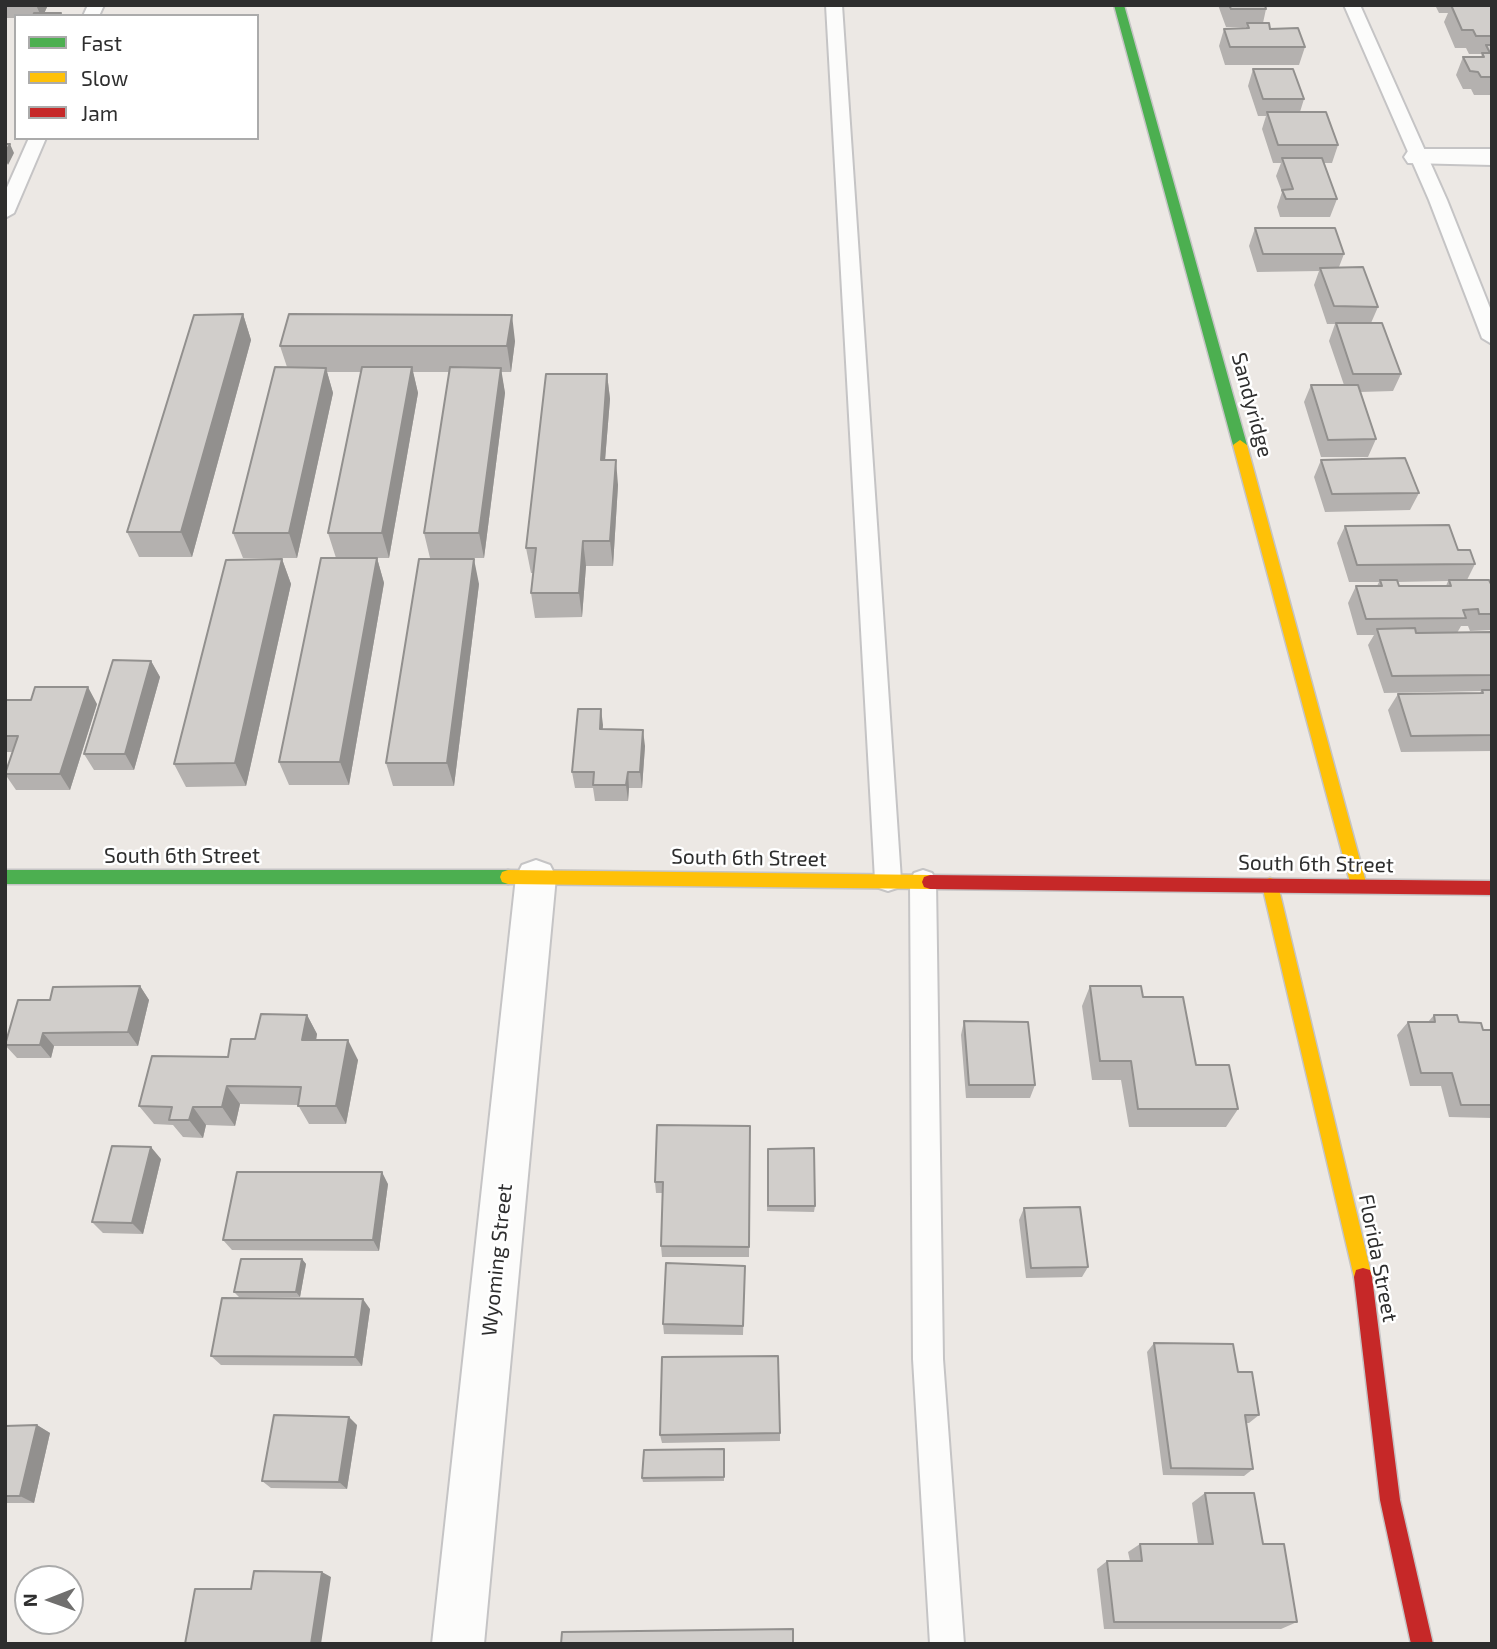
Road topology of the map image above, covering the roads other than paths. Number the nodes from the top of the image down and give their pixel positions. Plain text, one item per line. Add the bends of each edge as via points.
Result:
1 (834, 5) edge
2 (1119, 5) edge
3 (1352, 5) edge
4 (37, 140) edge
5 (1418, 157) junction
6 (1492, 157) edge
7 (5, 213) edge
8 (1492, 338) edge
9 (5, 877) edge
10 (536, 877) junction
11 (888, 880) junction
12 (923, 881) junction
13 (1269, 885) junction
14 (1359, 886) junction
15 (1492, 888) edge
16 (458, 1644) edge
17 (947, 1644) edge
18 (1422, 1644) edge

1 - 11 lane
2 - 14 street, Sandyridge
3 - 5 lane
4 - 7 lane
5 - 6 street
5 - 8 lane
9 - 10 street, South 6th Street
10 - 11 street, South 6th Street
10 - 16 street, Wyoming Street
11 - 12 street, South 6th Street
12 - 13 street, South 6th Street
12 - 17 lane via 928,1359
13 - 14 street, South 6th Street
13 - 18 street, Florida Street via 1366,1288 1390,1500
14 - 15 street, South 6th Street

